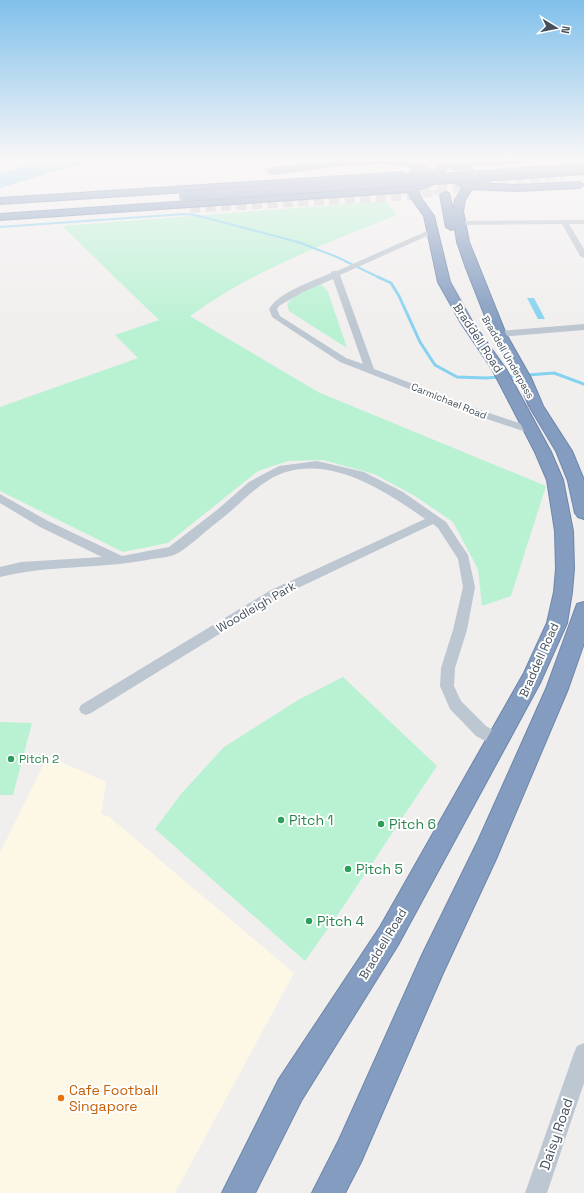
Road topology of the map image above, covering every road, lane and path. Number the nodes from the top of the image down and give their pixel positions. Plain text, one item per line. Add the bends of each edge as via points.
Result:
1 (35, 215) edge
2 (92, 215) edge
3 (424, 215) edge
4 (425, 215) edge
5 (432, 215) tunnel mouth
6 (445, 215) edge
7 (460, 215) edge
8 (0, 217) edge
9 (0, 221) edge
10 (584, 222) edge
11 (460, 223) junction
12 (565, 223) junction
13 (430, 224) junction
14 (584, 256) edge
15 (335, 273) junction
16 (584, 327) edge
17 (499, 334) junction
18 (369, 369) junction
19 (512, 375) junction
20 (530, 430) junction
21 (0, 498) edge
22 (584, 513) edge
23 (434, 519) junction
24 (122, 560) junction
25 (0, 572) edge
26 (584, 609) edge
27 (86, 709) dead end
28 (498, 740) junction
29 (584, 1053) edge
30 (238, 1193) edge
31 (328, 1193) edge
32 (536, 1193) edge

1 - 8 highway
2 - 9 highway
3 - 13 highway
4 - 13 highway, Braddell Road
5 - 13 highway
6 - 19 highway, Braddell Underpass via 466,280
7 - 11 highway, Braddell Road
10 - 12 street
11 - 12 street
11 - 17 highway, Braddell Road via 473,272
12 - 14 street
13 - 15 street, Carmichael Road
13 - 19 highway, Braddell Road via 444,282 467,323
15 - 18 street
15 - 18 street, Carmichael Road via 280,300 273,309 273,314 343,360
16 - 17 street
17 - 19 highway, Braddell Road
18 - 20 street, Carmichael Road via 482,414
19 - 20 highway, Braddell Road
19 - 22 highway, Braddell Underpass via 536,406 564,451 576,481
20 - 28 highway, Braddell Road via 555,480 564,531 565,569 557,623 534,677
21 - 24 street via 44,524
23 - 24 street via 400,495 360,475 317,465 283,469 252,485 172,551
23 - 27 street, Woodleigh Park via 276,593
23 - 28 street via 442,525 464,558 469,587 460,630 448,668 447,686 455,705 481,730
24 - 25 street
26 - 31 highway, Braddell Road via 557,689 487,850 433,963 350,1151
28 - 30 highway, Braddell Road via 389,936 290,1090
29 - 32 street, Daisy Road

